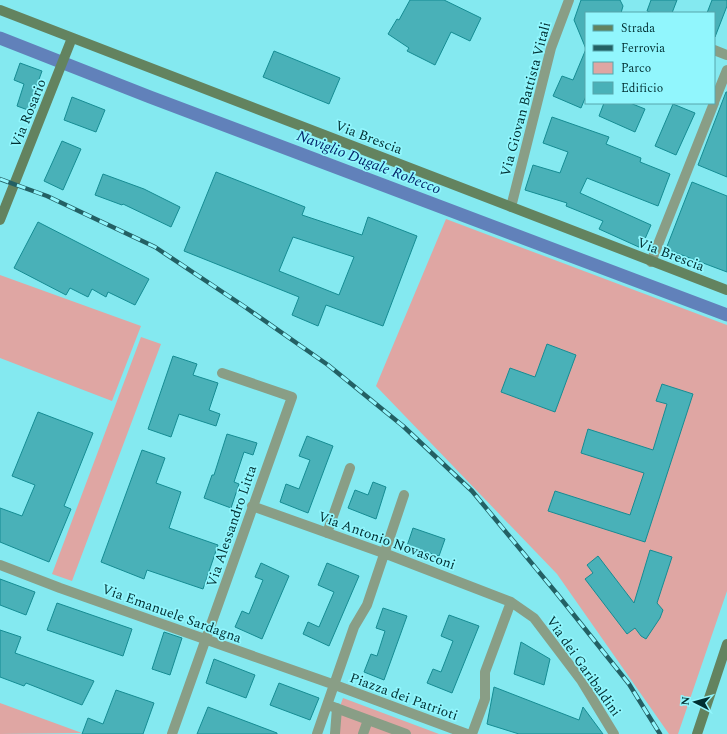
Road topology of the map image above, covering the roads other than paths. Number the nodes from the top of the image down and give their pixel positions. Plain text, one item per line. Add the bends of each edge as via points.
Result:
1 (568, 0) edge
2 (0, 10) edge
3 (72, 38) junction
4 (715, 50) edge
5 (727, 55) edge
6 (727, 70) edge
7 (715, 100) edge
8 (714, 104) edge
9 (511, 207) junction
10 (0, 220) edge
11 (650, 262) junction
12 (727, 290) edge
13 (222, 373) dead end
14 (350, 468) dead end
15 (404, 495) dead end
16 (252, 506) junction
17 (327, 533) junction
18 (384, 554) junction
19 (0, 565) edge
20 (511, 602) junction
21 (207, 640) junction
22 (727, 644) edge
23 (335, 685) junction
24 (332, 707) junction
25 (368, 720) junction
26 (439, 729) edge
27 (172, 734) edge
28 (317, 734) edge
29 (334, 734) edge
30 (363, 734) edge
31 (406, 734) edge
32 (467, 734) edge
33 (472, 734) edge
34 (614, 734) edge
35 (697, 734) edge

1 - 9 street, Via Giovan Battista Vitali via 551,48
2 - 3 main road, Via Brescia
3 - 9 main road, Via Brescia
3 - 10 main road, Via Rosario
4 - 5 street
6 - 7 street
8 - 11 street
9 - 11 main road, Via Brescia
11 - 12 main road, Via Brescia
13 - 16 street, Via Alessandro Litta via 292,397
14 - 17 street
15 - 18 street
16 - 17 street, Via Antonio Novasconi
16 - 21 street, Via Alessandro Litta
17 - 18 street, Via Antonio Novasconi
18 - 20 street, Via Antonio Novasconi
18 - 23 street via 367,605 354,627
19 - 21 street, Via Emanuele Sardagna
20 - 33 street via 485,672 485,699
20 - 34 street, Via dei Garibaldini via 534,618 581,680
21 - 23 street, Via Emanuele Sardagna
21 - 27 street, Via Alessandro Litta
22 - 35 main road
23 - 24 street, Piazza dei Patrioti
23 - 26 street, Piazza dei Patrioti
24 - 25 street
24 - 28 street, Piazza dei Patrioti
24 - 29 street
25 - 30 street
25 - 31 street
26 - 32 street, Piazza dei Patrioti

